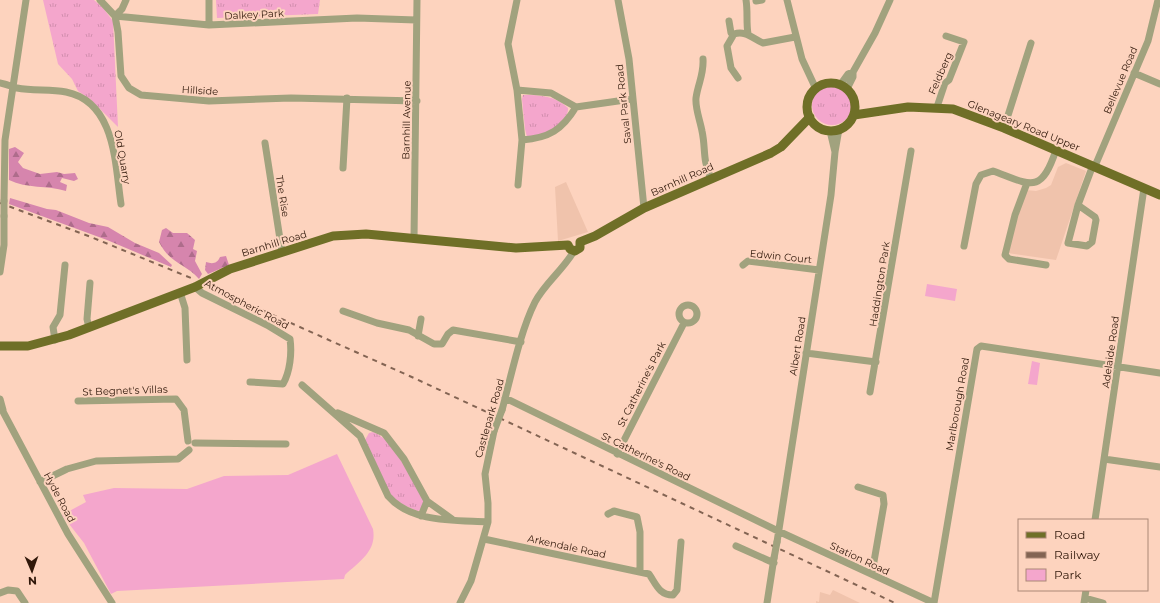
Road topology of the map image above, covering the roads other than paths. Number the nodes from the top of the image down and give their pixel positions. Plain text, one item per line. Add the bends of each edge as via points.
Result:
1 (26, 0) edge
2 (100, 0) edge
3 (126, 0) edge
4 (209, 0) edge
5 (417, 0) edge
6 (517, 0) edge
7 (618, 0) edge
8 (746, 0) edge
9 (787, 0) edge
10 (890, 0) edge
11 (1158, 0) edge
12 (115, 16) junction
13 (416, 20) junction
14 (729, 21) dead end
15 (209, 25) junction
16 (734, 34) junction
17 (748, 34) junction
18 (946, 36) dead end
19 (795, 37) junction
20 (1031, 43) dead end
21 (703, 59) dead end
22 (1134, 72) junction
23 (738, 78) dead end
24 (0, 83) edge
25 (1160, 84) edge
26 (13, 86) junction
27 (844, 87) junction
28 (816, 89) junction
29 (517, 90) junction
30 (347, 98) junction
31 (632, 99) junction
32 (417, 101) junction
33 (576, 106) junction
34 (937, 107) junction
35 (854, 111) junction
36 (812, 121) junction
37 (1004, 128) junction
38 (834, 130) junction
39 (522, 140) junction
40 (265, 143) dead end
41 (1056, 150) junction
42 (911, 151) dead end
43 (2, 165) edge
44 (1094, 165) junction
45 (343, 168) dead end
46 (711, 179) junction
47 (1027, 184) junction
48 (518, 185) dead end
49 (1144, 188) junction
50 (1160, 195) edge
51 (120, 204) dead end
52 (1078, 205) junction
53 (644, 208) junction
54 (414, 239) junction
55 (964, 246) dead end
56 (571, 248) junction
57 (282, 252) junction
58 (65, 265) dead end
59 (743, 265) dead end
60 (1046, 265) dead end
61 (819, 270) junction
62 (0, 272) edge
63 (90, 282) dead end
64 (195, 286) junction
65 (180, 292) junction
66 (343, 311) dead end
67 (421, 319) dead end
68 (684, 323) dead end
69 (89, 328) junction
70 (418, 336) junction
71 (55, 340) junction
72 (521, 342) junction
73 (0, 346) edge
74 (806, 353) junction
75 (187, 360) dead end
76 (876, 362) junction
77 (1118, 366) junction
78 (1160, 373) edge
79 (250, 382) dead end
80 (302, 385) dead end
81 (870, 392) dead end
82 (505, 398) junction
83 (0, 399) edge
84 (78, 401) dead end
85 (2, 408) edge
86 (332, 411) junction
87 (366, 425) junction
88 (360, 436) junction
89 (188, 441) junction
90 (195, 444) junction
91 (286, 444) dead end
92 (189, 450) junction
93 (617, 454) junction
94 (1104, 459) junction
95 (1160, 467) edge
96 (40, 482) junction
97 (858, 487) dead end
98 (427, 501) junction
99 (608, 514) dead end
100 (421, 516) junction
101 (1096, 519) edge
102 (453, 520) junction
103 (488, 522) junction
104 (778, 531) junction
105 (484, 540) junction
106 (681, 542) dead end
107 (736, 546) dead end
108 (774, 560) junction
109 (643, 573) junction
110 (872, 574) junction
111 (1086, 591) edge
112 (0, 593) edge
113 (1085, 601) edge
114 (25, 603) edge
115 (112, 603) edge
116 (460, 603) edge
117 (767, 603) edge
118 (934, 603) edge
119 (1103, 603) edge

1 - 26 street
2 - 12 street
3 - 12 street
4 - 15 street
5 - 13 street, Barnhill Avenue
6 - 29 street via 508,44
7 - 31 street, Saval Park Road via 626,36
8 - 17 street
9 - 19 street
10 - 27 street via 872,39 853,72 848,74
11 - 22 street, Bellevue Road via 1148,41
12 - 15 street, Dalkey Park
12 - 30 street, Hillside via 121,76 129,88 141,95 209,101
13 - 15 street, Dalkey Park via 357,18
13 - 32 street, Barnhill Avenue
14 - 16 street via 731,33
16 - 17 street
16 - 23 street via 727,46 731,68
17 - 19 street via 764,43
18 - 34 street, Feldberg via 964,42
19 - 28 street
20 - 37 street
21 - 46 street via 703,74 696,105 703,136 705,164
22 - 25 street
22 - 44 street, Bellevue Road
24 - 26 street, Old Quarry
26 - 43 street
26 - 51 street, Old Quarry via 67,92 89,103 108,129
27 - 28 main road via 826,84
27 - 35 main road via 853,98
28 - 36 main road via 807,106
29 - 33 street via 551,93
29 - 39 street
30 - 32 street, Hillside
30 - 45 street
31 - 33 street
31 - 53 street, Saval Park Road
32 - 54 street, Barnhill Avenue
33 - 39 street via 562,126 552,133 543,138
34 - 35 main road, Glenageary Road Upper
34 - 37 main road, Glenageary Road Upper via 969,113
35 - 38 main road via 848,124
36 - 38 main road
36 - 46 main road, Barnhill Road via 771,153
37 - 41 main road, Glenageary Road Upper
38 - 61 street, Albert Road via 835,152 831,195
39 - 48 street
40 - 57 street, The Rise
41 - 44 main road, Glenageary Road Upper
41 - 47 street via 1048,173 1042,180
42 - 76 street, Haddington Park
43 - 62 street, bridge via 4,245
44 - 49 main road, Glenageary Road Upper
44 - 52 street, Bellevue Road
46 - 53 main road, Barnhill Road
47 - 55 street via 993,171 981,175 976,184
47 - 60 street via 1015,215 1005,255 1009,259
49 - 50 main road, Glenageary Road Upper
49 - 77 street, Adelaide Road
52 - 52 street, Bellevue Road via 1096,220 1092,242 1087,246 1068,242
53 - 56 main road, Barnhill Road via 580,242 580,248
54 - 56 main road, Barnhill Road via 516,248
54 - 57 main road, Barnhill Road via 366,234 344,235
56 - 72 street, Castlepark Road via 567,262 535,302
57 - 64 main road, Barnhill Road via 230,269
58 - 71 street via 60,315 53,327
59 - 61 street, Edwin Court via 748,261
61 - 74 street, Albert Road
63 - 69 street via 87,319
64 - 65 main road, Barnhill Road
64 - 79 street, Atmospheric Road via 202,293 290,339 289,369 283,384
65 - 69 main road, Barnhill Road
65 - 75 street via 185,308
66 - 70 street via 377,323 409,330
67 - 70 street
68 - 93 street, St Catherine's Park
69 - 71 main road, Barnhill Road
70 - 72 street via 438,345 442,344 453,330
71 - 73 main road, Barnhill Road via 28,346
72 - 82 street, Castlepark Road
74 - 76 street
74 - 104 street, Albert Road
76 - 81 street, Haddington Park
77 - 78 street, Marlborough Road
77 - 94 street, Adelaide Road
77 - 118 street, Marlborough Road via 981,346 976,350
80 - 86 street
82 - 93 street, St Catherine's Road
82 - 103 street, Castlepark Road, bridge via 494,431 485,474
83 - 85 street, Hyde Road
84 - 89 street, St Begnet's Villas via 176,399 184,410
85 - 96 street, Hyde Road
86 - 87 street
86 - 88 street
87 - 88 street
87 - 98 street via 384,433 404,460
88 - 100 street via 388,496 395,504
89 - 90 street via 192,440
89 - 92 street, St Begnet's Villas via 186,447
90 - 91 street
90 - 92 street via 195,448
92 - 96 street via 178,459 96,462 67,469
93 - 104 street, St Catherine's Road
94 - 95 street
94 - 101 street, Adelaide Road
96 - 115 street, Hyde Road via 68,534
97 - 110 street via 883,495 884,504
98 - 100 street
98 - 102 street
99 - 109 street via 614,511 636,517 640,532
100 - 102 street
102 - 103 street
103 - 105 street, Castlepark Road
104 - 108 street, Albert Road, bridge
104 - 110 street, Station Road
105 - 109 street, Arkendale Road
105 - 116 street, Castlepark Road via 471,581
106 - 109 street via 678,590 673,595 662,593 649,574
107 - 108 street
108 - 117 street, Albert Road
110 - 118 street, Station Road
111 - 113 street
112 - 114 street via 16,591
113 - 119 street

